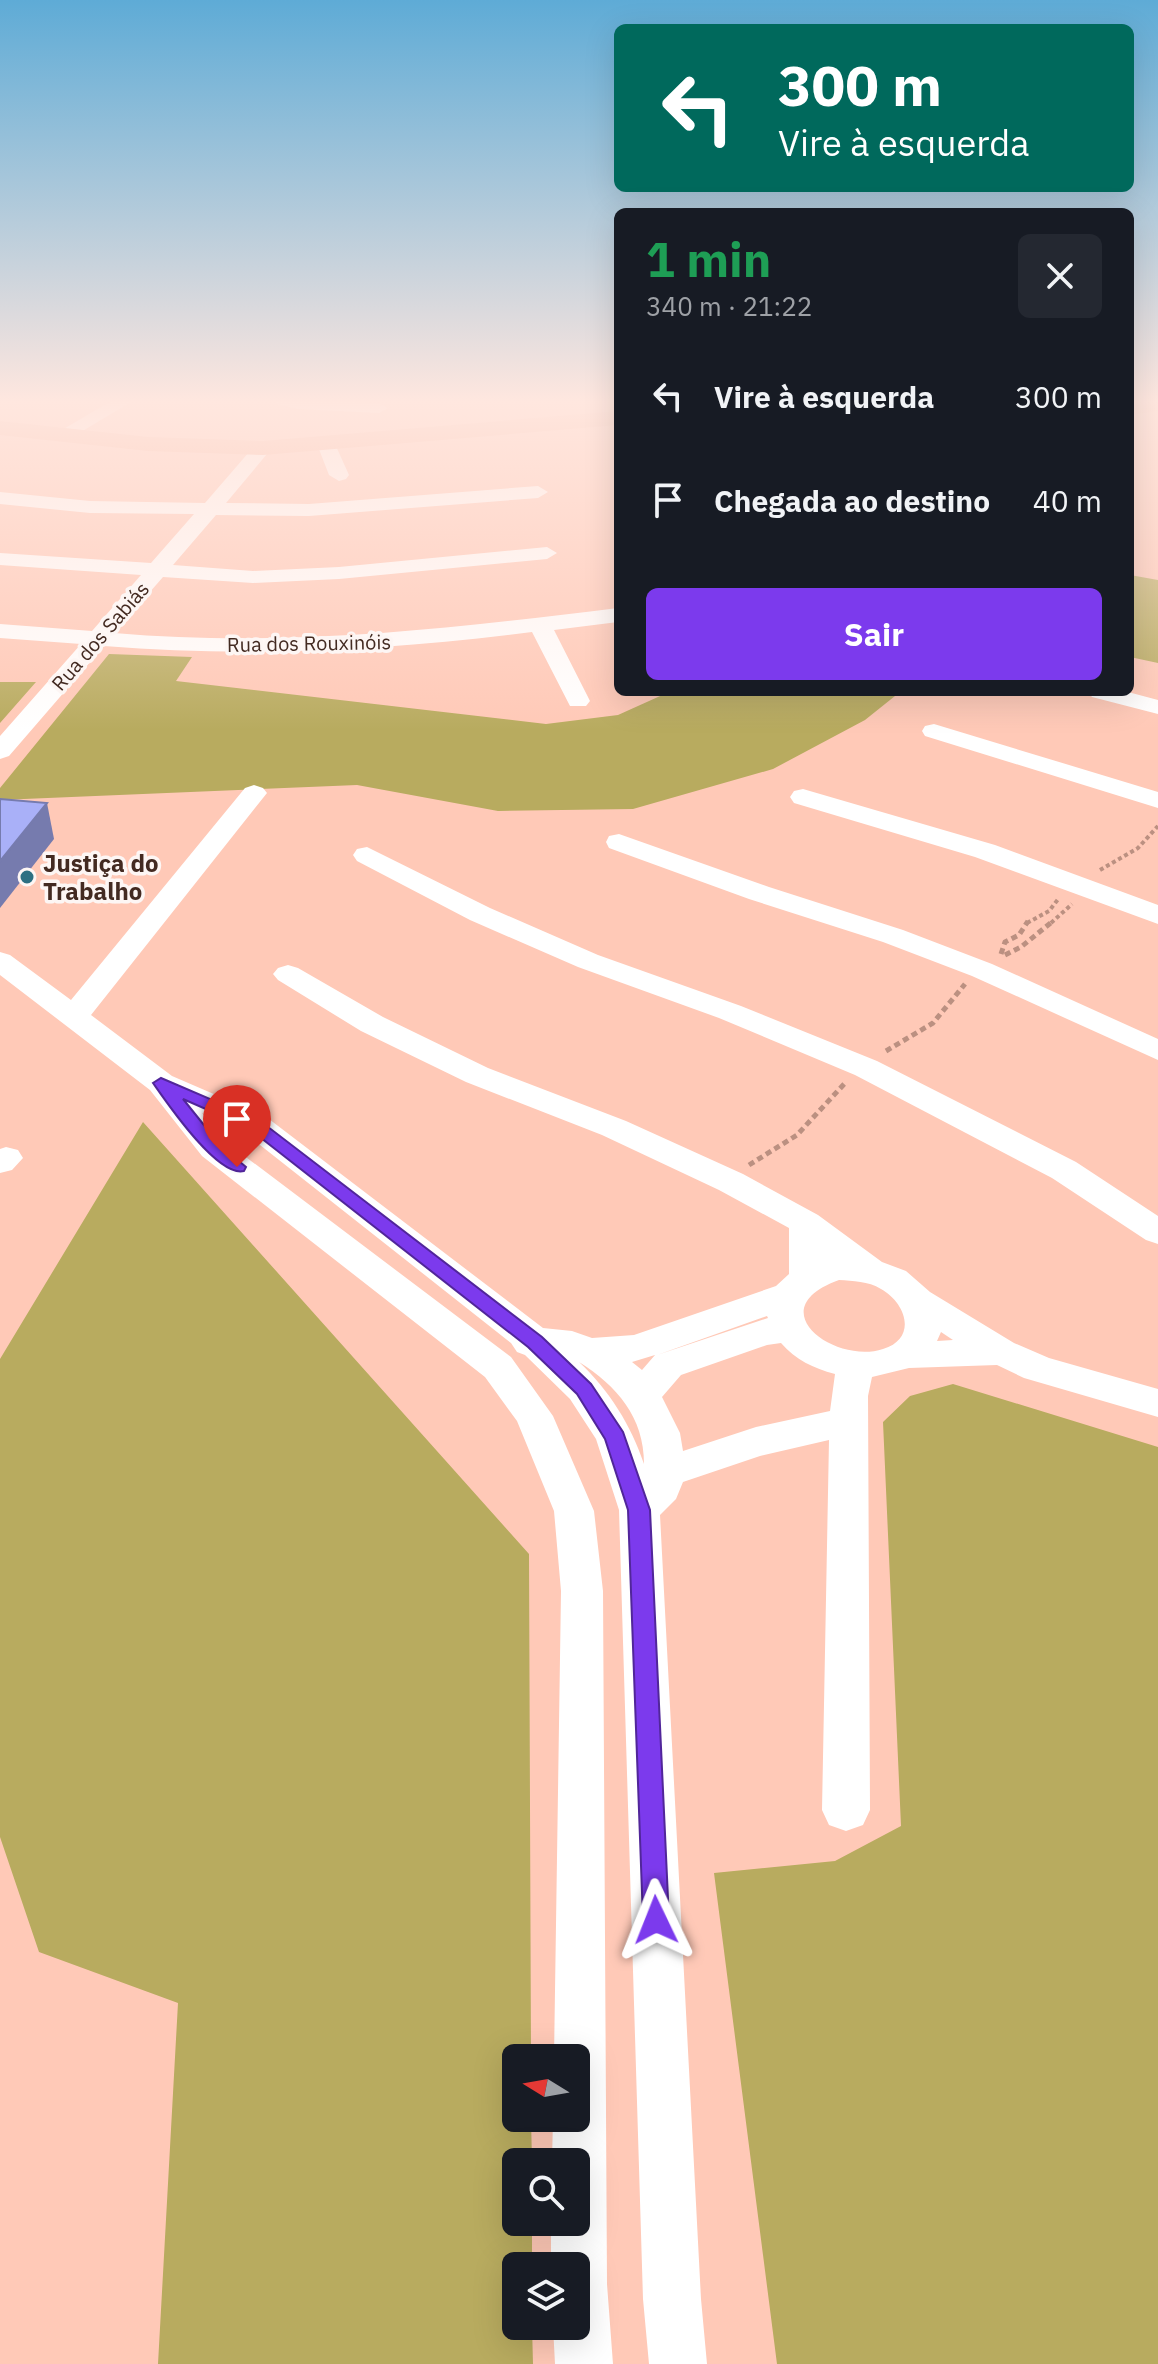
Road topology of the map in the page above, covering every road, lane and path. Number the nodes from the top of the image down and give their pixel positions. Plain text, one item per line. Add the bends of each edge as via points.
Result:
1 (209, 510) edge
2 (547, 553) dead end
3 (0, 559) edge
4 (158, 570) junction
5 (614, 616) edge
6 (540, 625) junction
7 (0, 631) edge
8 (97, 640) junction
9 (1115, 696) edge
10 (578, 701) dead end
11 (1158, 707) edge
12 (934, 731) dead end
13 (0, 751) edge
14 (254, 793) dead end
15 (803, 797) dead end
16 (1158, 800) edge
17 (1158, 826) edge
18 (619, 842) dead end
19 (367, 855) dead end
20 (1079, 889) junction
21 (1049, 911) junction
22 (1058, 914) junction
23 (1158, 915) edge
24 (1019, 935) junction
25 (1028, 939) junction
26 (0, 961) edge
27 (288, 974) dead end
28 (74, 1017) junction
29 (1158, 1051) edge
30 (161, 1083) junction
31 (806, 1223) junction
32 (1158, 1232) edge
33 (869, 1270) junction
34 (795, 1300) junction
35 (919, 1302) junction
36 (535, 1342) junction
37 (591, 1351) junction
38 (1001, 1352) junction
39 (904, 1355) junction
40 (856, 1365) junction
41 (498, 1367) junction
42 (641, 1395) junction
43 (1158, 1403) edge
44 (849, 1421) junction
45 (664, 1473) junction
46 (639, 1510) junction
47 (846, 1810) dead end
48 (584, 2364) edge
49 (678, 2364) edge

1 - 4 street, Rua dos Sabiás
2 - 4 street via 253,577
3 - 4 street
4 - 8 street, Rua dos Sabiás
5 - 6 street, Rua dos Rouxinóis
6 - 8 street, Rua dos Rouxinóis via 374,644 259,647
6 - 10 street
7 - 8 street, Rua dos Rouxinóis
8 - 13 street, Rua dos Sabiás
9 - 11 street
12 - 16 street
14 - 28 street
15 - 20 street via 985,851
17 - 20 path via 1138,848 1105,865
18 - 29 street via 982,970
19 - 32 street via 480,914 588,961 866,1068 1064,1170
20 - 21 path via 1058,898
20 - 22 path via 1077,899
20 - 23 street
21 - 22 path
21 - 24 path via 1029,920
22 - 25 path
24 - 25 path
24 - 25 path via 1005,942 1001,955 1013,953
26 - 28 street
27 - 31 street via 372,1024 477,1075 614,1128
28 - 30 street
30 - 36 street via 253,1123
30 - 41 street via 214,1149
31 - 33 street
31 - 34 street
33 - 34 street via 836,1268
33 - 35 street via 899,1282
34 - 37 street via 636,1348
34 - 40 street via 796,1340 816,1354
34 - 42 street via 764,1332 668,1365
35 - 38 street
35 - 39 street via 925,1325
36 - 37 street
36 - 41 street via 513,1350
36 - 46 street via 584,1389 615,1437
37 - 42 street
38 - 39 street
38 - 43 street via 1037,1368
39 - 40 street
40 - 44 street
41 - 48 street via 534,1416 574,1511 582,1591 579,2284
42 - 45 street via 659,1430
44 - 45 street via 756,1442
44 - 47 street
45 - 46 street via 662,1488
46 - 49 street

